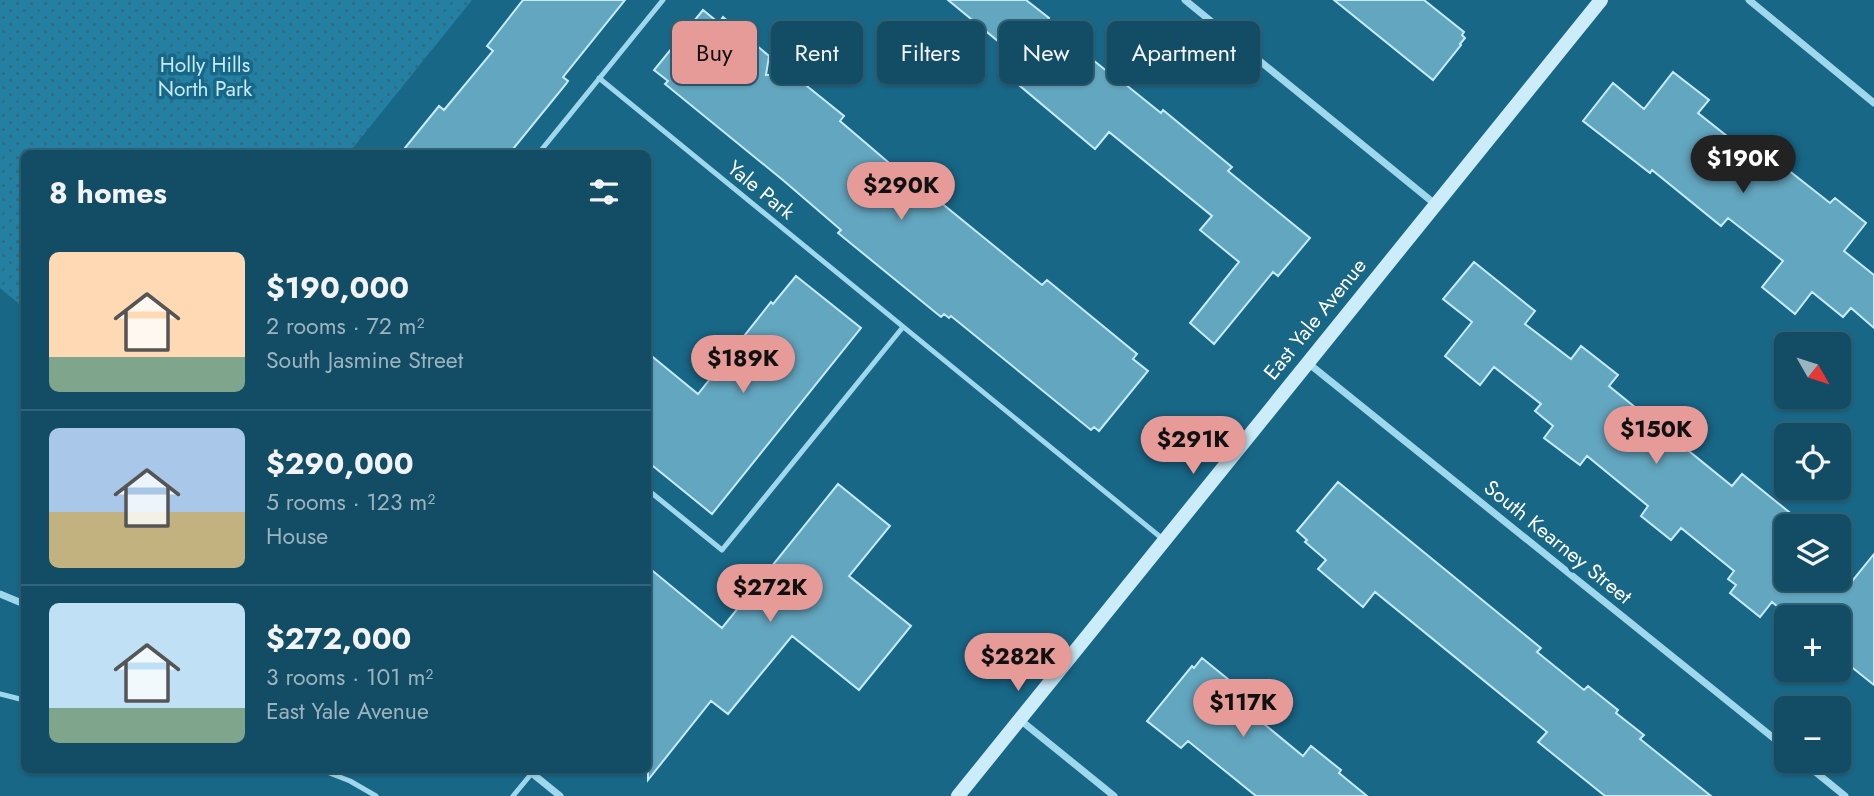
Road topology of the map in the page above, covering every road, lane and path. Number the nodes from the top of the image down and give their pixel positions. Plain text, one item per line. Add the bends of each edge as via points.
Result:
1 (663, 0) edge
2 (1185, 0) edge
3 (1601, 0) edge
4 (1749, 0) edge
5 (599, 78) junction
6 (1874, 103) edge
7 (541, 150) edge
8 (1435, 204) junction
9 (903, 327) junction
10 (1308, 362) junction
11 (651, 492) edge
12 (1164, 540) junction
13 (0, 594) edge
14 (21, 603) edge
15 (0, 694) edge
16 (21, 699) edge
17 (1019, 719) junction
18 (1774, 738) edge
19 (329, 773) edge
20 (529, 773) edge
21 (531, 773) edge
22 (1817, 773) edge
23 (376, 796) edge
24 (513, 796) edge
25 (560, 796) edge
26 (958, 796) edge
27 (1114, 796) edge
28 (1845, 796) edge

1 - 5 lane
2 - 8 street
3 - 8 main road, East Yale Avenue
4 - 6 street
5 - 7 lane
5 - 9 lane, Yale Park
8 - 10 main road, East Yale Avenue
9 - 11 lane via 722,550
9 - 12 lane, Yale Park
10 - 12 main road, East Yale Avenue
10 - 18 street, South Kearney Street
12 - 17 main road, East Yale Avenue
13 - 14 street
15 - 16 lane
17 - 26 main road, East Yale Avenue
17 - 27 street
19 - 23 lane
20 - 24 lane
21 - 25 street
22 - 28 street

